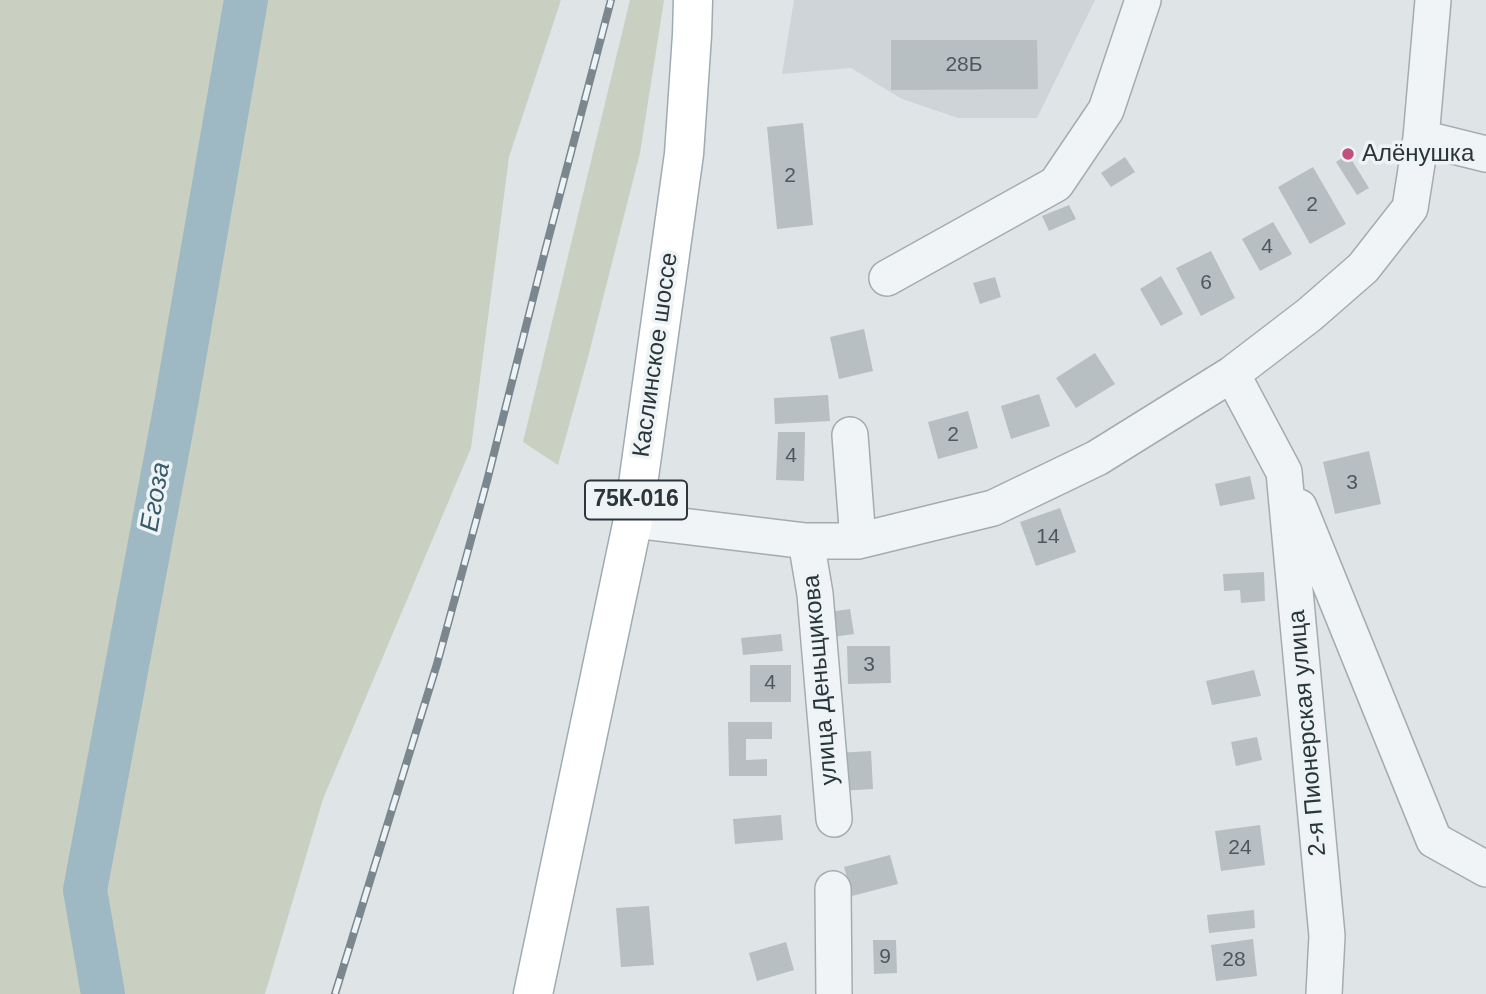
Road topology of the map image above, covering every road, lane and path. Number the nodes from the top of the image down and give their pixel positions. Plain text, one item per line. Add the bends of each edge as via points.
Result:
1 (693, 0) edge
2 (1143, 0) edge
3 (1433, 0) edge
4 (1421, 138) junction
5 (1486, 154) edge
6 (887, 278) dead end
7 (1232, 374) junction
8 (850, 435) dead end
9 (1284, 472) junction
10 (633, 520) junction
11 (806, 541) junction
12 (858, 541) junction
13 (834, 819) dead end
14 (1486, 869) edge
15 (833, 889) dead end
16 (533, 994) edge
17 (834, 994) edge
18 (1324, 994) edge

1 - 10 main road, Каслинское шоссе / 75К-016 via 684,154
2 - 6 street via 1106,110 1056,184
3 - 4 street
4 - 5 street
4 - 7 street via 1410,208 1363,268
7 - 9 street, 2-я Пионерская улица
7 - 12 street via 1097,458 993,508
8 - 12 street
9 - 14 street, 2-я Пионерская улица via 1434,840
9 - 18 street, 2-я Пионерская улица via 1327,936
10 - 11 street
10 - 16 main road, Каслинское шоссе / 75К-016
11 - 12 street
11 - 13 street, улица Деньщикова via 815,594
15 - 17 street

